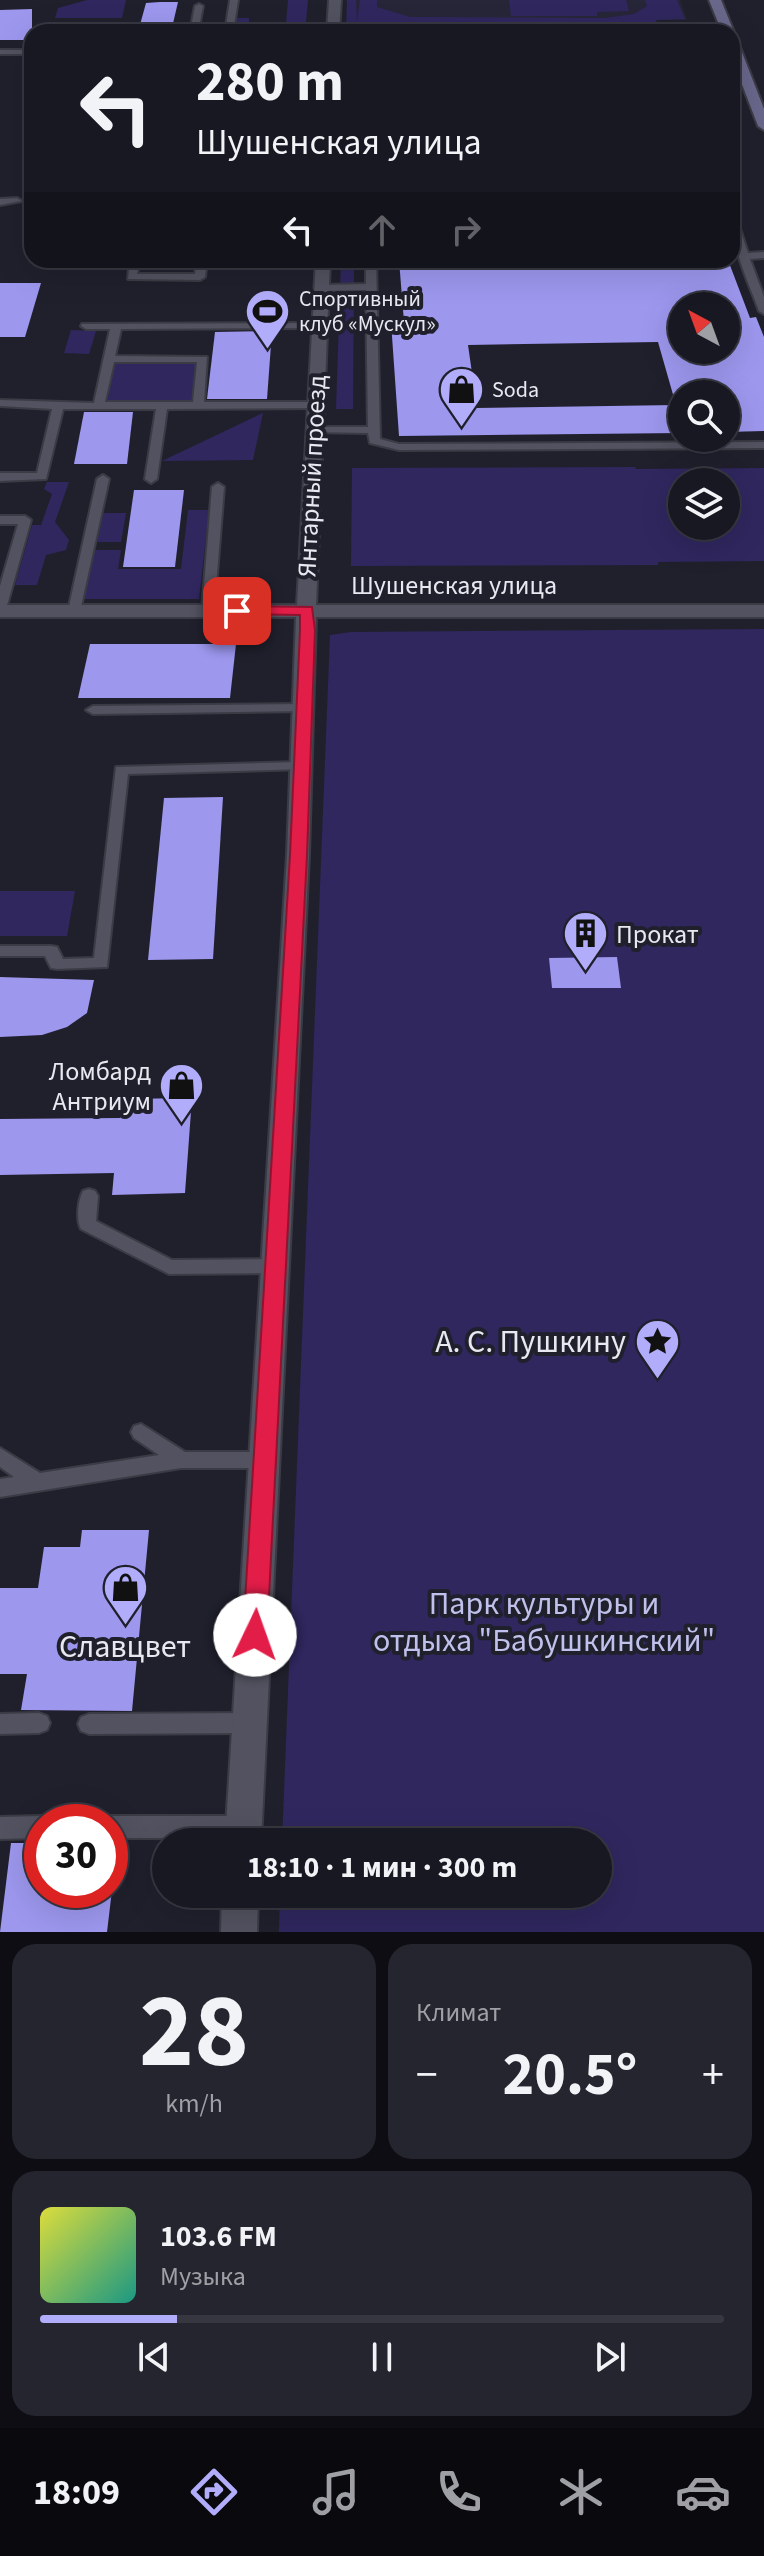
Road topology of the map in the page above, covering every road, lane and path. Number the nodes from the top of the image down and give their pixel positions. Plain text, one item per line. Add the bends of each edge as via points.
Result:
1 (234, 0) edge
2 (335, 0) edge
3 (715, 0) edge
4 (199, 6) dead end
5 (196, 24) edge
6 (230, 24) edge
7 (334, 24) edge
8 (725, 24) edge
9 (0, 52) edge
10 (24, 52) edge
11 (740, 63) edge
12 (740, 79) edge
13 (746, 79) junction
14 (764, 123) edge
15 (17, 201) dead end
16 (0, 202) edge
17 (740, 244) edge
18 (764, 255) edge
19 (744, 256) junction
20 (134, 268) edge
21 (201, 268) edge
22 (323, 268) edge
23 (371, 268) edge
24 (372, 287) junction
25 (322, 288) junction
26 (764, 311) edge
27 (86, 326) dead end
28 (116, 326) junction
29 (320, 326) junction
30 (109, 359) junction
31 (0, 403) edge
32 (58, 406) junction
33 (99, 406) junction
34 (162, 406) junction
35 (198, 406) junction
36 (314, 418) junction
37 (374, 430) junction
38 (764, 445) edge
39 (0, 477) edge
40 (103, 479) dead end
41 (151, 479) dead end
42 (218, 487) dead end
43 (0, 520) edge
44 (0, 610) edge
45 (74, 611) junction
46 (208, 611) junction
47 (307, 611) junction
48 (764, 611) edge
49 (303, 708) junction
50 (93, 710) dead end
51 (300, 766) junction
52 (0, 951) edge
53 (89, 1196) dead end
54 (277, 1266) junction
55 (141, 1432) dead end
56 (0, 1456) edge
57 (181, 1460) junction
58 (265, 1460) junction
59 (36, 1482) junction
60 (0, 1488) edge
61 (39, 1723) dead end
62 (250, 1723) junction
63 (0, 1724) edge
64 (89, 1724) dead end
65 (24, 1827) edge
66 (0, 1828) edge
67 (128, 1828) edge
68 (243, 1828) edge
69 (152, 1830) edge
70 (240, 1908) edge
71 (239, 1932) edge

1 - 6 lane
2 - 7 street
3 - 8 street
4 - 5 lane
9 - 10 lane
11 - 13 street
12 - 13 lane
13 - 14 street
15 - 16 lane
17 - 19 lane
18 - 19 lane
19 - 26 lane
20 - 21 lane via 132,277 200,277
22 - 25 street, Янтарный проезд
23 - 24 lane
24 - 25 lane
24 - 37 lane
25 - 29 street, Янтарный проезд
27 - 28 lane
28 - 29 lane
28 - 30 lane
29 - 36 street, Янтарный проезд
30 - 33 lane
30 - 35 lane via 203,359
31 - 32 lane
32 - 33 lane
32 - 39 lane via 42,477
33 - 34 lane
34 - 35 lane
34 - 41 lane
35 - 36 lane
36 - 37 lane
36 - 47 street, Янтарный проезд
37 - 38 lane via 374,441 399,447
40 - 45 lane
42 - 46 lane
43 - 44 lane via 25,520
44 - 45 street, Шушенская улица
45 - 46 street, Шушенская улица
46 - 47 street, Шушенская улица
47 - 48 street, Шушенская улица
47 - 49 street, Янтарный проезд
49 - 50 lane
49 - 51 street, Янтарный проезд
51 - 52 lane via 121,770 101,963 57,964 51,951
51 - 54 street, Янтарный проезд
53 - 54 lane via 87,1224 169,1267
54 - 58 street, Янтарный проезд
55 - 57 lane
56 - 59 lane
57 - 58 lane
57 - 59 lane
58 - 62 street, Янтарный проезд
59 - 60 lane
61 - 63 lane
62 - 64 lane
62 - 68 street, Янтарный проезд
65 - 66 lane
67 - 69 lane
70 - 71 street

